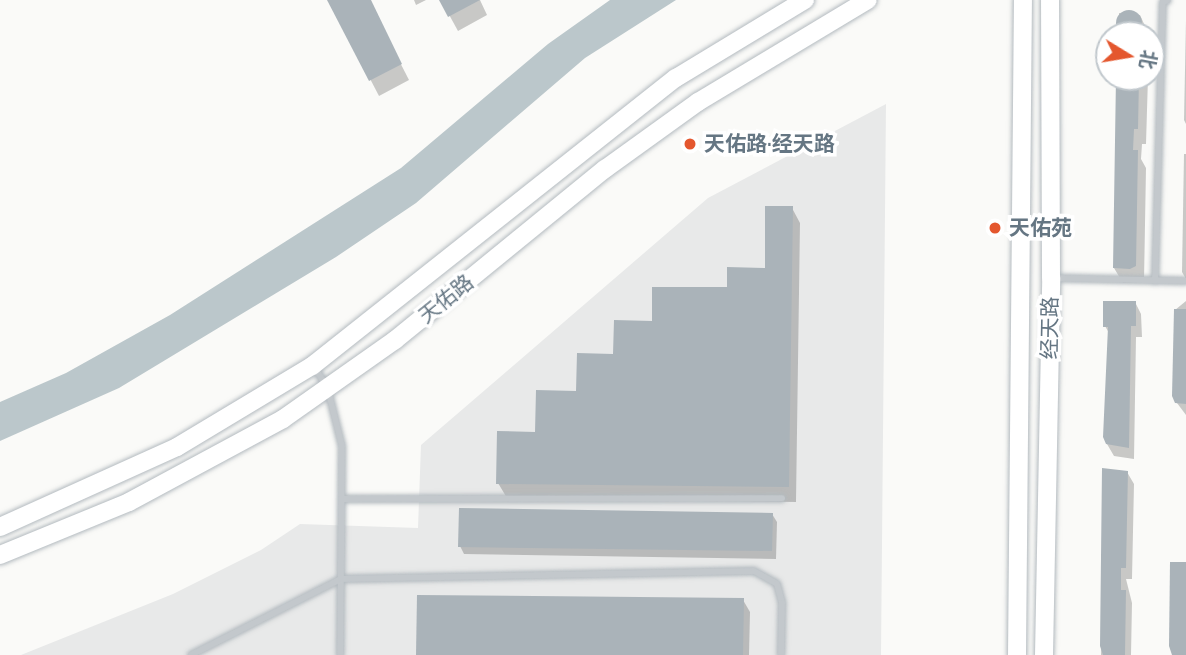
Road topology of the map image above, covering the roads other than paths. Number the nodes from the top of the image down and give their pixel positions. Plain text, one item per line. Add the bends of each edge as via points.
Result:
1 (805, 0) edge
2 (867, 0) edge
3 (1023, 0) edge
4 (1050, 0) edge
5 (1168, 0) edge
6 (1051, 278) junction
7 (1155, 281) junction
8 (1186, 281) edge
9 (312, 366) junction
10 (327, 386) junction
11 (782, 498) dead end
12 (342, 499) junction
13 (0, 527) edge
14 (0, 555) edge
15 (341, 579) junction
16 (191, 655) edge
17 (340, 655) edge
18 (782, 655) edge
19 (1017, 655) edge
20 (1044, 655) edge

1 - 9 main road, 天佑路 via 676,78
2 - 10 main road, 天佑路 via 698,102 605,169 395,340
3 - 19 main road, 经天路
4 - 6 main road, 经天路
5 - 7 lane via 1163,2
6 - 7 lane
6 - 20 main road, 经天路
7 - 8 lane
9 - 10 lane
9 - 13 main road, 天佑路 via 177,447
10 - 12 lane via 342,446
10 - 14 main road, 天佑路 via 283,419 181,475
11 - 12 lane
12 - 15 lane
15 - 16 lane
15 - 17 lane
15 - 18 lane via 754,571 777,584 782,603

